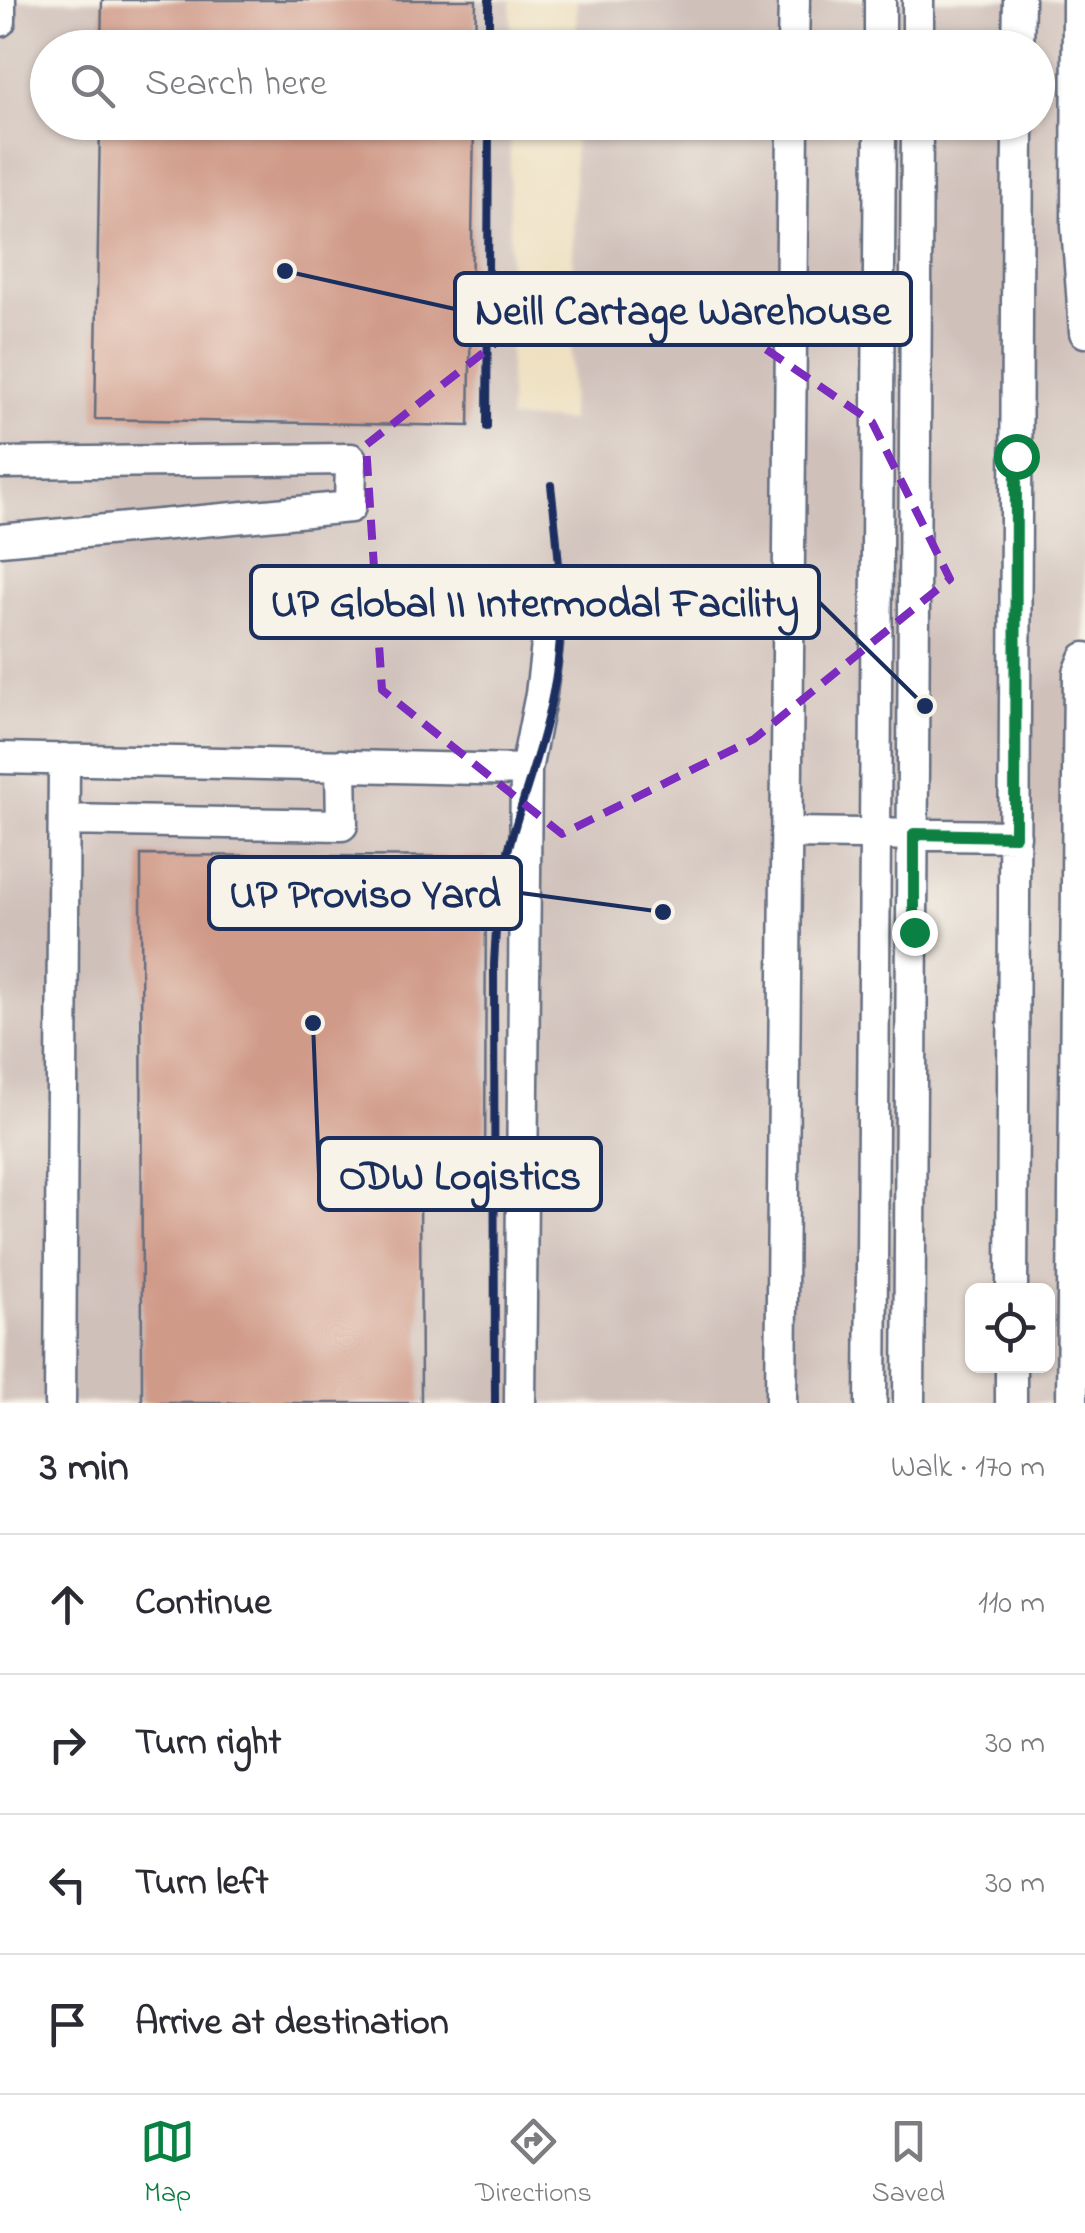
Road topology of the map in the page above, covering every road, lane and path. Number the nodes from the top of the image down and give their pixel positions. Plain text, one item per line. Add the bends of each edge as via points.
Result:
1 (0, 0) edge
2 (794, 0) edge
3 (880, 0) edge
4 (918, 0) edge
5 (1019, 0) edge
6 (1078, 0) edge
7 (0, 21) edge
8 (794, 30) edge
9 (880, 30) edge
10 (918, 30) edge
11 (1018, 30) edge
12 (793, 140) edge
13 (880, 140) edge
14 (917, 140) edge
15 (1018, 140) edge
16 (1085, 332) edge
17 (0, 463) edge
18 (0, 540) edge
19 (546, 646) dead end
20 (1085, 658) edge
21 (0, 758) edge
22 (64, 759) junction
23 (342, 765) junction
24 (526, 770) junction
25 (64, 820) junction
26 (786, 832) junction
27 (875, 834) junction
28 (914, 834) junction
29 (1015, 836) junction
30 (1012, 1283) edge
31 (1011, 1373) edge
32 (60, 1403) edge
33 (520, 1403) edge
34 (780, 1403) edge
35 (871, 1403) edge
36 (909, 1403) edge
37 (1011, 1403) edge
38 (1072, 1403) edge

1 - 7 street
2 - 8 street
3 - 9 street
4 - 10 street
5 - 11 street
6 - 16 street via 1077,226
12 - 26 street
13 - 27 street
14 - 28 street
15 - 29 street
17 - 18 street via 351,459 350,506
19 - 24 street
20 - 38 street via 1079,673
21 - 22 street
22 - 23 street
22 - 25 street
23 - 24 street
23 - 25 street via 342,824
24 - 33 street
25 - 32 street
26 - 27 street
26 - 34 street
27 - 28 street
27 - 35 street
28 - 29 street
28 - 36 street
29 - 30 street
31 - 37 street

